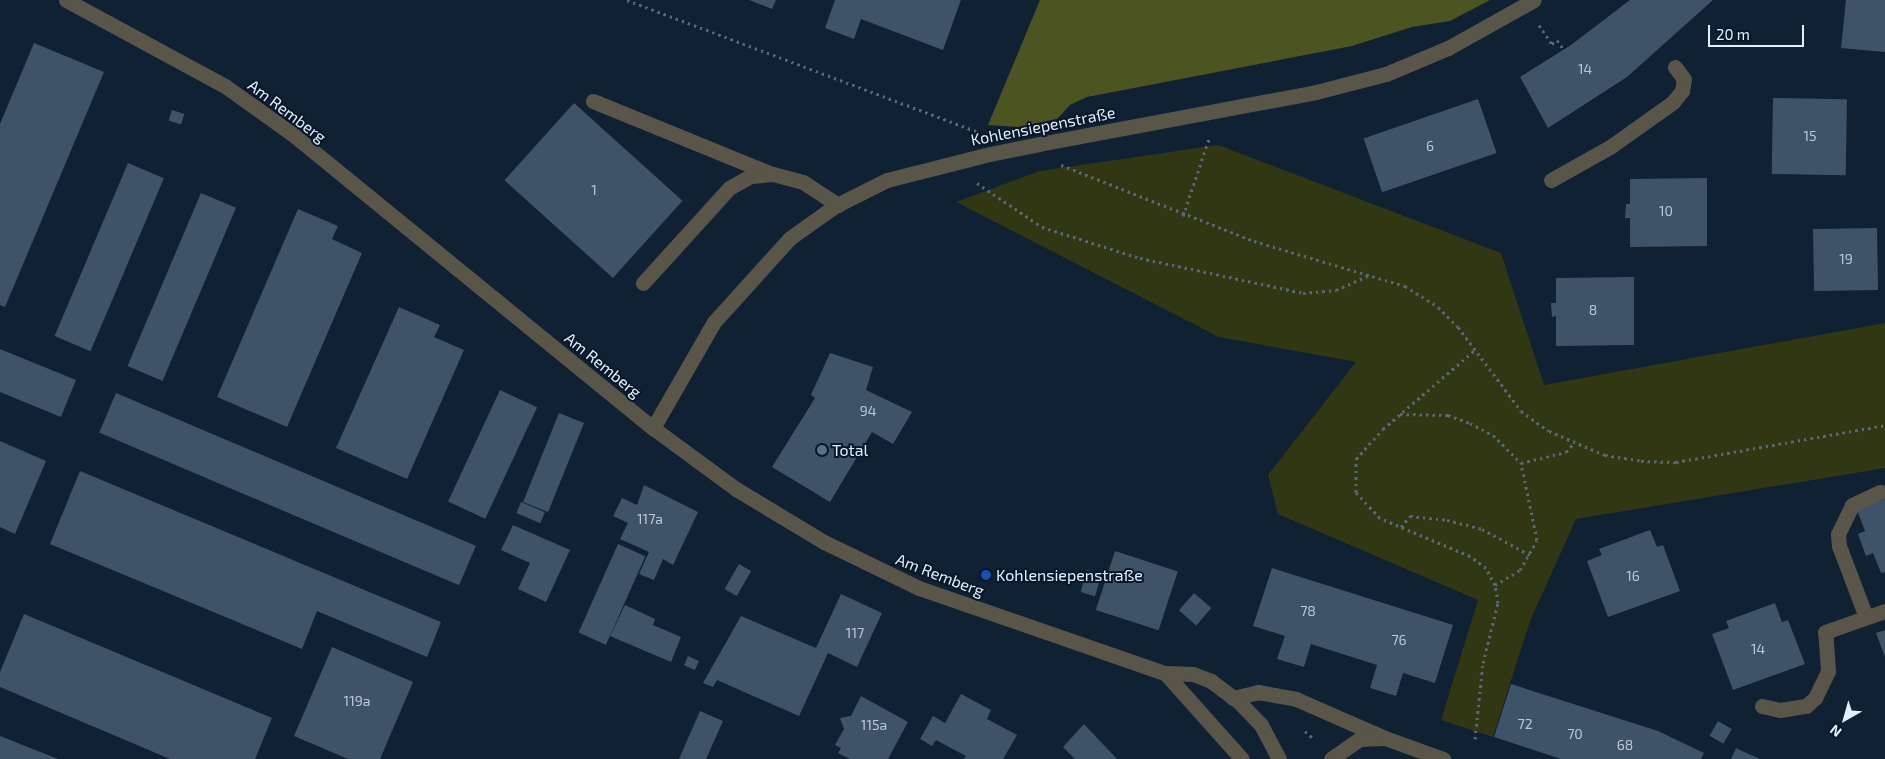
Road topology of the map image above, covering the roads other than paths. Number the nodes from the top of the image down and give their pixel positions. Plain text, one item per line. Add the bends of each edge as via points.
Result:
1 (66, 0) edge
2 (1534, 0) edge
3 (1675, 67) dead end
4 (593, 101) dead end
5 (773, 174) junction
6 (1551, 180) dead end
7 (838, 205) junction
8 (643, 282) dead end
9 (653, 428) junction
10 (1880, 492) dead end
11 (1885, 611) edge
12 (1866, 618) junction
13 (1164, 673) junction
14 (1233, 698) junction
15 (1762, 706) dead end
16 (1385, 738) junction
17 (1242, 759) edge
18 (1279, 759) edge
19 (1331, 759) edge
20 (1443, 759) edge

1 - 9 street, Am Remberg via 225,86 291,133
2 - 7 street, Kohlensiepenstraße, bridge via 1448,48 1386,74 1316,92 961,159 887,180
3 - 6 street via 1684,79 1682,90 1673,102 1610,147
4 - 5 street
5 - 7 street via 803,182
5 - 8 street via 751,176 728,188
7 - 9 street, Kohlensiepenstraße via 790,238 739,291 714,322
9 - 13 street, Am Remberg via 736,489 824,542 888,575
10 - 12 street via 1852,505 1838,534 1838,546
11 - 12 street
12 - 15 street via 1824,632 1828,671 1815,698 1794,709
13 - 14 street, Am Remberg via 1193,674 1211,681
13 - 17 street, Am Remberg
14 - 16 street via 1258,692 1296,699
14 - 18 street, Am Remberg via 1261,725
16 - 19 street via 1360,739
16 - 20 street

